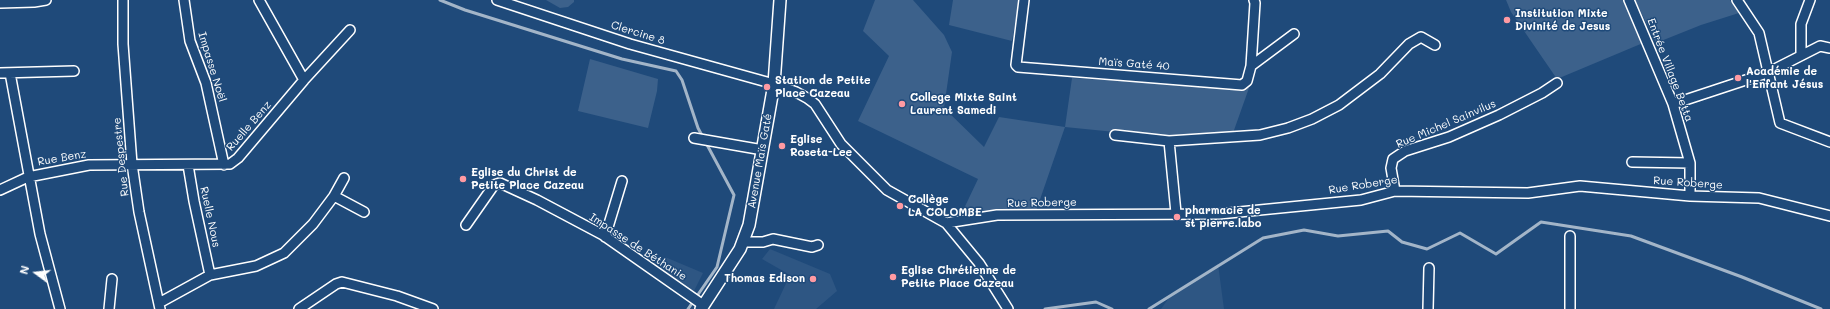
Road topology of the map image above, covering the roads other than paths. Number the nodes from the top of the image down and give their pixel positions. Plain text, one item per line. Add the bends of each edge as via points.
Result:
1 (46, 0) edge
2 (123, 0) edge
3 (184, 0) edge
4 (259, 0) edge
5 (497, 0) edge
6 (780, 0) edge
7 (1024, 0) edge
8 (1254, 0) edge
9 (1629, 0) edge
10 (1738, 0) edge
11 (1810, 0) edge
12 (0, 3) edge
13 (350, 30) dead end
14 (1294, 34) dead end
15 (1435, 45) dead end
16 (1830, 48) edge
17 (1801, 54) junction
18 (1252, 66) junction
19 (74, 71) dead end
20 (0, 73) edge
21 (10, 73) junction
22 (1767, 73) junction
23 (304, 80) junction
24 (1557, 82) dead end
25 (774, 84) junction
26 (1673, 104) junction
27 (1115, 135) dead end
28 (694, 138) dead end
29 (1169, 141) junction
30 (1830, 142) edge
31 (763, 150) junction
32 (1632, 162) dead end
33 (1690, 163) junction
34 (132, 164) junction
35 (188, 165) junction
36 (224, 165) junction
37 (28, 177) junction
38 (344, 178) dead end
39 (622, 181) dead end
40 (0, 190) edge
41 (1396, 191) junction
42 (334, 196) junction
43 (1690, 196) junction
44 (364, 212) dead end
45 (1176, 214) junction
46 (1830, 216) edge
47 (946, 223) junction
48 (466, 225) dead end
49 (1570, 236) dead end
50 (605, 237) junction
51 (742, 242) junction
52 (818, 245) dead end
53 (1430, 268) dead end
54 (210, 275) junction
55 (112, 279) dead end
56 (701, 305) edge
57 (160, 306) edge
58 (60, 309) edge
59 (109, 309) edge
60 (299, 309) edge
61 (433, 309) edge
62 (1008, 309) edge
63 (1428, 309) edge
64 (1570, 309) edge

1 - 12 street
2 - 34 street, Rue Despestre via 123,44
3 - 36 street, Impasse Noël via 190,41 206,83
4 - 23 street
5 - 25 street, Clercine 8 via 630,44
6 - 25 street, Avenue Maïs Gaté
7 - 18 street, Maïs Gaté 40 via 1016,65 1018,67 1242,85 1247,81
8 - 18 street
9 - 26 street, Entrée Village Betta
10 - 22 street via 1759,33
11 - 17 street via 1801,24
13 - 23 street, Ruelle Benz
14 - 18 street, Maïs Gaté 40
15 - 29 street via 1421,36 1409,44 1380,74 1339,105 1288,128 1260,135
16 - 17 street via 1820,46
17 - 22 street
19 - 21 street
20 - 21 street
21 - 37 street
22 - 26 street
22 - 30 street via 1780,123
23 - 36 street, Ruelle Benz via 238,158
24 - 41 street, Rue Michel Sainvilus via 1542,93 1499,115 1405,151 1393,159 1391,167
25 - 31 street, Avenue Maïs Gaté
25 - 47 street, Clercine 8 via 796,92 815,104 841,144 887,190
26 - 33 street, Entrée Village Betta
27 - 29 street
28 - 31 street
29 - 45 street
31 - 51 street, Avenue Maïs Gaté via 749,225
32 - 33 street
33 - 43 street, Entrée Village Betta
34 - 35 street, Ruelle Benz
34 - 37 street, Rue Benz via 89,165
34 - 57 street, Rue Despestre
35 - 36 street, Ruelle Benz
35 - 54 street, Ruelle Nous
37 - 40 street, Rue Benz
37 - 58 street
38 - 42 street
39 - 50 street
41 - 43 street, Rue Roberge via 1528,193 1580,186
41 - 45 street, Rue Roberge via 1362,200 1220,214
42 - 44 street
42 - 54 street via 313,224 284,253 256,266
43 - 46 street, Rue Roberge via 1759,198
45 - 47 street, Rue Roberge via 997,216
47 - 62 street via 979,263
48 - 50 street, Impasse de Béthanie via 494,185 500,183
49 - 64 street
50 - 56 street, Impasse de Béthanie
51 - 52 street via 763,242 773,239 812,247
51 - 56 street, Avenue Maïs Gaté via 740,249
53 - 63 street
54 - 57 street
55 - 59 street
60 - 61 street via 342,282 397,296

